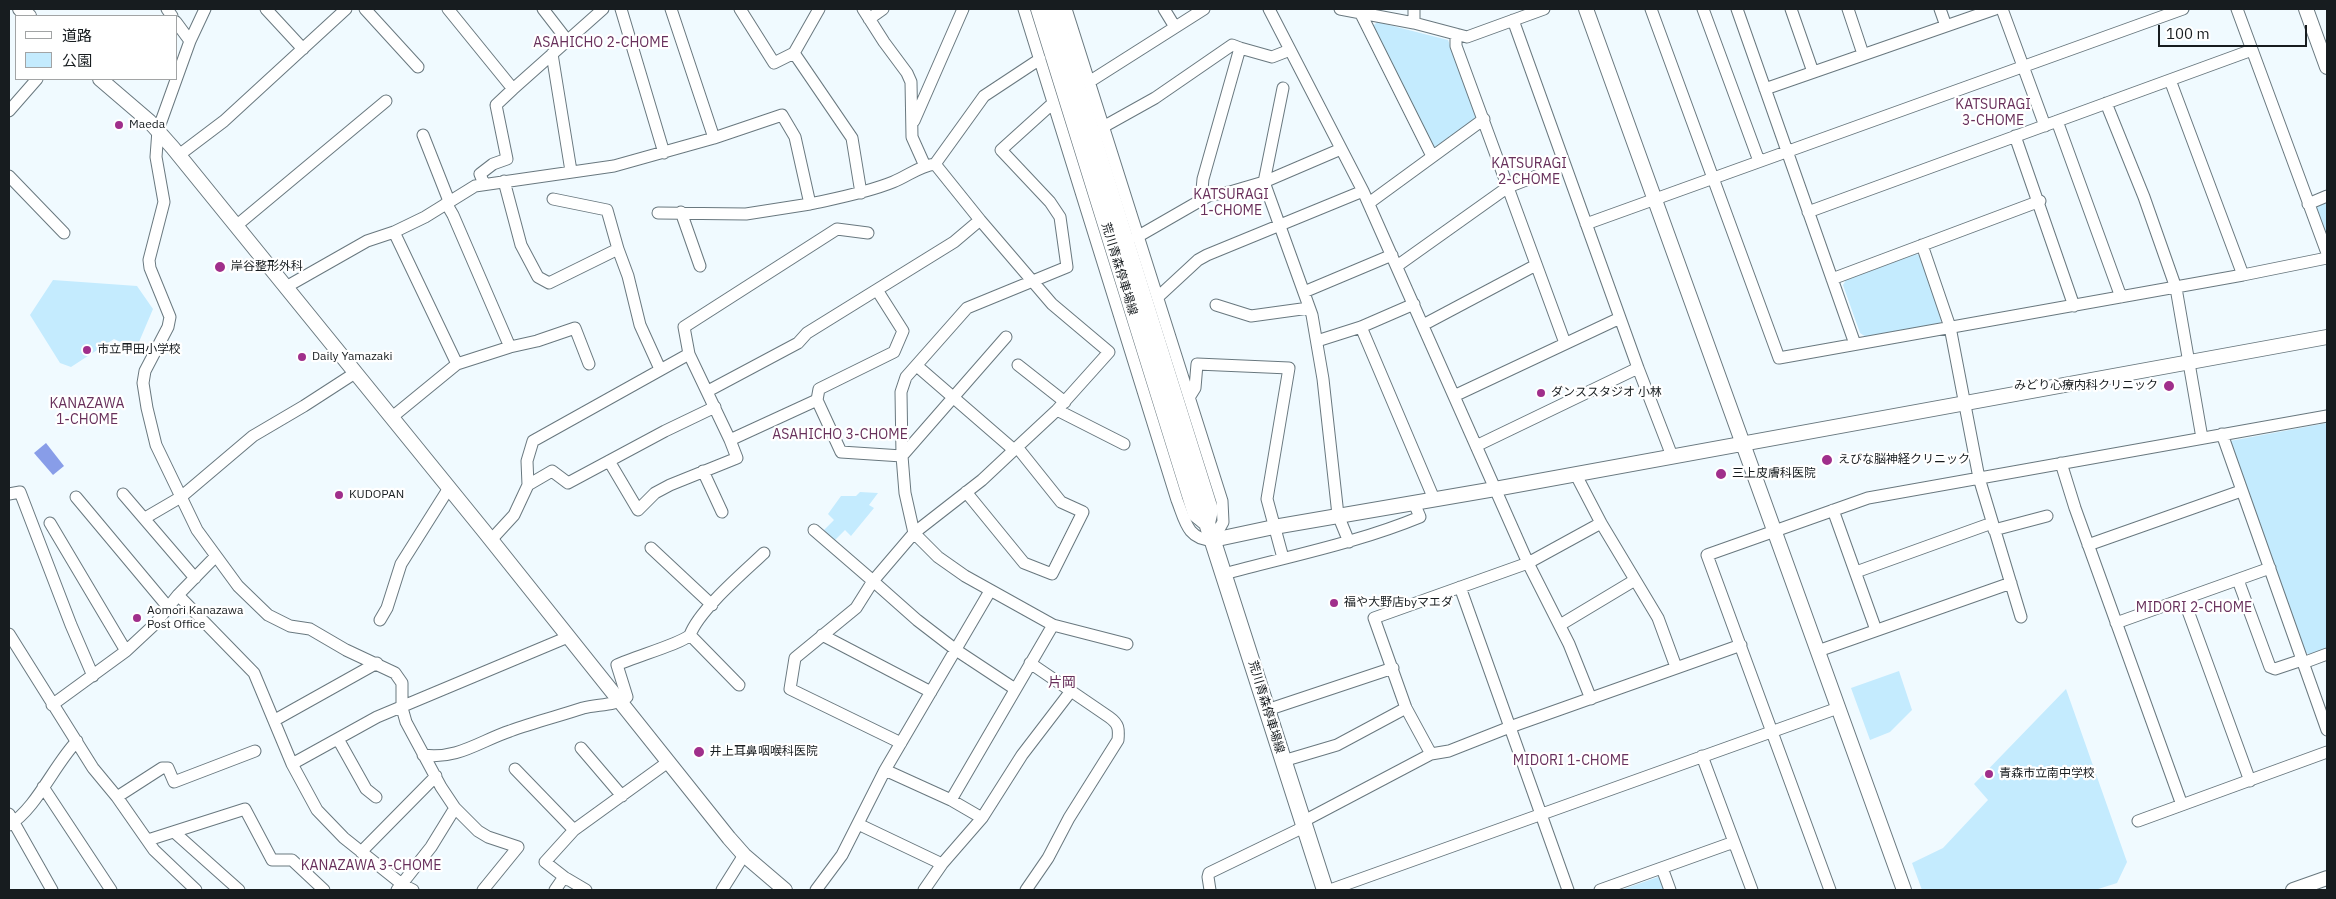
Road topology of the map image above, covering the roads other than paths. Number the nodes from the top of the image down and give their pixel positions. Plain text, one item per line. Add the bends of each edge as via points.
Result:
1 (205, 9) edge
2 (266, 9) edge
3 (346, 9) edge
4 (365, 9) edge
5 (448, 9) edge
6 (543, 9) edge
7 (603, 9) edge
8 (621, 9) edge
9 (672, 9) edge
10 (740, 9) edge
11 (819, 9) edge
12 (883, 9) edge
13 (1024, 9) edge
14 (1039, 9) edge
15 (1053, 9) edge
16 (1164, 9) edge
17 (1204, 9) edge
18 (1269, 9) edge
19 (1340, 9) edge
20 (1414, 9) edge
21 (1544, 9) edge
22 (1586, 9) edge
23 (1651, 9) edge
24 (1703, 9) edge
25 (1737, 9) edge
26 (1791, 9) edge
27 (1848, 9) edge
28 (1940, 9) edge
29 (1995, 9) edge
30 (2002, 9) edge
31 (2183, 9) edge
32 (2237, 9) edge
33 (2306, 9) edge
34 (958, 11) edge
35 (1070, 12) edge
36 (866, 14) edge
37 (1361, 14) junction
38 (1513, 20) junction
39 (1414, 23) junction
40 (178, 25) edge
41 (1946, 26) junction
42 (1175, 27) junction
43 (1456, 34) junction
44 (567, 40) junction
45 (190, 41) junction
46 (303, 48) junction
47 (1240, 48) junction
48 (1290, 50) junction
49 (2252, 50) junction
50 (794, 53) junction
51 (552, 54) junction
52 (1864, 54) junction
53 (1040, 59) junction
54 (418, 67) dead end
55 (2023, 67) junction
56 (2327, 67) edge
57 (1813, 72) junction
58 (178, 74) edge
59 (36, 80) edge
60 (101, 80) edge
61 (176, 80) edge
62 (2170, 80) junction
63 (1089, 82) junction
64 (1283, 88) dead end
65 (512, 89) junction
66 (1765, 89) junction
67 (386, 101) dead end
68 (1053, 103) junction
69 (2106, 103) junction
70 (9, 111) edge
71 (1484, 119) junction
72 (2057, 121) junction
73 (2045, 126) junction
74 (911, 127) junction
75 (158, 130) junction
76 (1090, 132) junction
77 (423, 135) dead end
78 (2016, 136) junction
79 (714, 138) junction
80 (1341, 149) junction
81 (1787, 152) junction
82 (664, 153) junction
83 (179, 156) junction
84 (1432, 156) junction
85 (1760, 162) junction
86 (930, 165) junction
87 (1565, 165) junction
88 (571, 171) junction
89 (9, 176) edge
90 (1713, 178) junction
91 (504, 181) junction
92 (1264, 182) junction
93 (484, 184) junction
94 (1508, 187) junction
95 (1363, 191) junction
96 (861, 192) junction
97 (2327, 196) edge
98 (553, 199) dead end
99 (1656, 199) junction
100 (1200, 200) junction
101 (2040, 201) junction
102 (448, 202) junction
103 (1369, 203) junction
104 (810, 204) junction
105 (2308, 204) junction
106 (680, 212) junction
107 (1808, 212) junction
108 (658, 213) dead end
109 (980, 220) junction
110 (1586, 224) junction
111 (236, 226) junction
112 (1280, 226) junction
113 (394, 232) junction
114 (64, 233) dead end
115 (868, 233) dead end
116 (1137, 237) junction
117 (1922, 245) junction
118 (618, 250) junction
119 (2327, 253) edge
120 (2327, 258) edge
121 (1394, 261) junction
122 (1536, 265) junction
123 (700, 266) dead end
124 (2243, 275) junction
125 (1832, 279) junction
126 (1033, 282) junction
127 (286, 287) junction
128 (2176, 288) junction
129 (877, 290) junction
130 (1304, 292) junction
131 (1158, 297) junction
132 (2120, 298) junction
133 (1414, 304) junction
134 (1216, 305) dead end
135 (2074, 306) junction
136 (1310, 308) junction
137 (1620, 318) junction
138 (1423, 325) junction
139 (1361, 327) junction
140 (1950, 327) junction
141 (1006, 337) dead end
142 (2327, 337) edge
143 (1317, 340) junction
144 (1565, 343) junction
145 (1855, 344) junction
146 (510, 347) junction
147 (689, 354) junction
148 (2188, 363) junction
149 (457, 364) junction
150 (589, 364) dead end
151 (1018, 364) dead end
152 (917, 366) junction
153 (1638, 368) junction
154 (660, 369) junction
155 (355, 373) junction
156 (708, 391) junction
157 (1190, 396) junction
158 (1454, 396) junction
159 (954, 398) junction
160 (817, 400) junction
161 (1966, 403) junction
162 (1061, 406) junction
163 (715, 407) junction
164 (2327, 416) edge
165 (391, 418) junction
166 (2222, 434) junction
167 (2202, 438) junction
168 (730, 440) junction
169 (1742, 443) junction
170 (1124, 444) dead end
171 (1476, 446) junction
172 (1016, 449) junction
173 (902, 456) junction
174 (1672, 456) junction
175 (609, 461) junction
176 (2061, 464) junction
177 (703, 472) junction
178 (1576, 474) junction
179 (1979, 478) junction
180 (528, 485) junction
181 (449, 488) junction
182 (1495, 490) junction
183 (2241, 491) junction
184 (966, 492) junction
185 (9, 494) edge
186 (123, 494) dead end
187 (76, 497) dead end
188 (181, 497) junction
189 (1434, 499) junction
190 (1414, 502) junction
191 (1833, 510) junction
192 (722, 512) dead end
193 (1338, 515) junction
194 (2046, 516) dead end
195 (145, 518) junction
196 (1601, 523) junction
197 (50, 524) dead end
198 (1274, 526) junction
199 (1993, 527) junction
200 (814, 530) dead end
201 (1775, 531) junction
202 (914, 533) junction
203 (491, 540) junction
204 (1213, 540) junction
205 (1349, 542) junction
206 (2088, 545) junction
207 (651, 548) dead end
208 (764, 553) dead end
209 (215, 557) junction
210 (1283, 558) junction
211 (1528, 563) junction
212 (2270, 568) junction
213 (1856, 572) junction
214 (1224, 574) junction
215 (195, 578) junction
216 (1635, 580) junction
217 (2238, 580) junction
218 (874, 581) junction
219 (2011, 583) junction
220 (1460, 587) junction
221 (990, 591) junction
222 (178, 595) junction
223 (2184, 600) junction
224 (712, 605) junction
225 (168, 607) junction
226 (2021, 617) dead end
227 (380, 620) dead end
228 (2116, 623) junction
229 (1053, 625) junction
230 (1560, 625) junction
231 (1876, 630) junction
232 (9, 634) edge
233 (690, 634) junction
234 (822, 635) junction
235 (568, 637) junction
236 (1127, 644) dead end
237 (1741, 645) junction
238 (956, 650) junction
239 (126, 651) junction
240 (1818, 651) junction
241 (2327, 654) edge
242 (2303, 661) junction
243 (376, 663) junction
244 (1030, 663) junction
245 (1676, 667) junction
246 (1393, 668) junction
247 (93, 676) junction
248 (739, 685) dead end
249 (1015, 689) junction
250 (1070, 690) junction
251 (931, 692) junction
252 (2322, 697) edge
253 (1591, 699) junction
254 (621, 702) junction
255 (52, 705) junction
256 (402, 708) junction
257 (1406, 708) junction
258 (1838, 708) junction
259 (1267, 710) junction
260 (275, 720) junction
261 (1510, 727) junction
262 (2327, 730) edge
263 (1772, 731) junction
264 (338, 739) junction
265 (76, 741) junction
266 (901, 743) junction
267 (581, 748) dead end
268 (255, 751) dead end
269 (2327, 752) edge
270 (1431, 754) junction
271 (424, 755) junction
272 (1702, 756) junction
273 (1283, 761) junction
274 (668, 762) junction
275 (292, 764) junction
276 (515, 769) dead end
277 (885, 770) junction
278 (436, 776) junction
279 (2250, 781) junction
280 (43, 787) junction
281 (622, 796) junction
282 (376, 797) dead end
283 (117, 798) junction
284 (951, 800) junction
285 (2182, 805) junction
286 (455, 808) junction
287 (1541, 812) junction
288 (982, 818) junction
289 (10, 820) edge
290 (2138, 821) dead end
291 (858, 824) junction
292 (1303, 825) junction
293 (574, 830) junction
294 (174, 832) junction
295 (148, 840) junction
296 (1734, 842) junction
297 (361, 852) junction
298 (744, 855) junction
299 (942, 864) junction
300 (1662, 868) junction
301 (2327, 878) edge
302 (568, 880) junction
303 (404, 888) edge
304 (52, 890) edge
305 (111, 890) edge
306 (196, 890) edge
307 (239, 890) edge
308 (324, 890) edge
309 (483, 890) edge
310 (555, 890) edge
311 (586, 890) edge
312 (722, 890) edge
313 (785, 890) edge
314 (816, 890) edge
315 (924, 890) edge
316 (1026, 890) edge
317 (1210, 890) edge
318 (1325, 890) edge
319 (1330, 890) edge
320 (1568, 890) edge
321 (1600, 890) edge
322 (1670, 890) edge
323 (1752, 890) edge
324 (1830, 890) edge
325 (1904, 890) edge
326 (2293, 890) edge

1 - 45 street
2 - 46 street
3 - 46 street
4 - 54 street
5 - 65 street
6 - 44 street
7 - 44 street
8 - 82 street
9 - 79 street
10 - 50 street via 774,63
11 - 50 street
12 - 36 street
13 - 53 street
14 - 76 main road, 荒川青森停車場線
15 - 76 main road, 荒川青森停車場線
16 - 42 street
17 - 42 street
18 - 48 street
19 - 37 street
20 - 39 street
21 - 38 street
22 - 99 street
23 - 90 street
24 - 85 street
25 - 66 street
26 - 57 street
27 - 52 street
28 - 41 street
29 - 41 street
30 - 55 street
31 - 55 street
32 - 49 street
33 - 56 street
34 - 74 street
35 - 63 street
36 - 74 street via 911,82
37 - 39 street
37 - 84 street
38 - 43 street via 1467,37
38 - 87 street
39 - 43 street
40 - 45 street
41 - 52 street
42 - 63 street
43 - 71 street via 1456,46
44 - 51 street
45 - 58 street
46 - 83 street via 224,121
47 - 48 street via 1272,57
47 - 76 street via 1232,45 1155,98
47 - 100 street
48 - 80 street
49 - 62 street
49 - 105 street
50 - 96 street via 852,138
51 - 65 street
51 - 88 street
52 - 57 street
53 - 68 street
53 - 86 street via 984,96
55 - 73 street
55 - 81 street
57 - 66 street
59 - 70 street
60 - 75 street
61 - 75 street
62 - 69 street
62 - 124 street
63 - 76 street
64 - 92 street
65 - 93 street via 496,105 507,159 480,174
66 - 81 street
67 - 111 street
68 - 126 street via 1002,150 1060,217 1068,267
68 - 204 street via 1177,500 1194,536
69 - 72 street
69 - 128 street
71 - 84 street
71 - 94 street
72 - 73 street
72 - 132 street
73 - 78 street
74 - 86 street via 914,145
75 - 83 street
75 - 188 street via 156,157 164,202 150,268 170,317 168,327 149,360 143,383 156,445
76 - 116 street
76 - 204 main road, 荒川青森停車場線 via 1196,514 1207,524
77 - 102 street
78 - 101 street
78 - 107 street
79 - 82 street
79 - 104 street via 782,115 795,137
80 - 92 street
80 - 95 street
81 - 85 street
81 - 107 street
82 - 88 street via 614,166
83 - 111 street
84 - 103 street
85 - 90 street
86 - 96 street
86 - 109 street
87 - 94 street
87 - 110 street
88 - 91 street
89 - 114 street
90 - 99 street
90 - 145 street via 1779,358
91 - 93 street
91 - 118 street via 521,245 538,278 549,283
92 - 100 street
92 - 112 street
93 - 102 street
94 - 121 street
94 - 122 street
95 - 103 street
95 - 112 street
96 - 104 street
97 - 105 street
98 - 118 street via 607,210
99 - 110 street
99 - 169 street
100 - 116 street
101 - 117 street
101 - 135 street
102 - 113 street
102 - 146 street
103 - 121 street
104 - 106 street via 746,214
105 - 119 street
106 - 108 street
106 - 123 street
107 - 125 street
109 - 126 street
109 - 129 street via 954,242
110 - 137 street
111 - 127 street
112 - 130 street
112 - 131 street via 1198,260
113 - 127 street via 367,240
113 - 149 street
115 - 147 street via 837,229 684,327
116 - 131 street
117 - 125 street
117 - 140 street
118 - 154 street via 640,325
120 - 124 street
121 - 130 street
121 - 133 street
122 - 138 street
122 - 144 street
124 - 128 street
125 - 145 street
126 - 152 street via 967,308
126 - 162 street via 1052,304 1109,352
127 - 155 street
128 - 132 street
128 - 148 street
129 - 156 street via 807,333 798,342
129 - 160 street via 903,331 894,352 819,390
130 - 136 street
131 - 157 street
132 - 135 street
133 - 138 street
133 - 139 street
134 - 136 street via 1252,316
135 - 140 street
136 - 143 street
137 - 144 street
137 - 153 street
138 - 158 street
139 - 143 street
139 - 189 street
140 - 145 street
140 - 161 street
141 - 159 street
142 - 148 street
143 - 193 street
144 - 158 street
146 - 149 street
146 - 150 street via 575,328
147 - 154 street
147 - 156 street
148 - 161 street
148 - 167 street
149 - 165 street
151 - 162 street
152 - 159 street
152 - 173 street via 906,378 901,392
153 - 171 street
153 - 174 street
154 - 180 street via 532,441 527,461
155 - 165 street
155 - 188 street via 253,436
156 - 163 street
157 - 198 street via 1195,388 1198,364 1288,368 1267,499
157 - 204 street via 1222,501 1223,522
158 - 171 street
159 - 172 street
159 - 173 street
160 - 168 street
160 - 173 street via 841,452
161 - 169 street
161 - 179 street
162 - 170 street
162 - 172 street
163 - 168 street
163 - 175 street
164 - 166 street
165 - 181 street
166 - 167 street
166 - 183 street
167 - 176 street
168 - 177 street via 738,458
169 - 174 street
169 - 201 street
171 - 182 street
172 - 184 street
172 - 184 street via 1061,502 1083,512 1052,574 1024,563
173 - 202 street via 905,493
174 - 178 street
175 - 177 street via 638,510 655,494
175 - 180 street via 568,482 552,471
176 - 179 street
176 - 206 street
177 - 192 street
178 - 182 street
178 - 196 street
179 - 191 street via 1868,498
179 - 199 street
180 - 203 street via 514,515
181 - 203 street
181 - 227 street via 401,564 388,608
182 - 189 street
182 - 211 street
183 - 206 street
183 - 212 street
184 - 202 street
185 - 247 street via 20,492
186 - 195 street
187 - 225 street
188 - 195 street
188 - 209 street
189 - 190 street
190 - 193 street
190 - 205 street via 1420,517
191 - 201 street
191 - 213 street
193 - 198 street
193 - 205 street
194 - 199 street
195 - 215 street
196 - 211 street
196 - 216 street
197 - 239 street
198 - 204 street
198 - 210 street
199 - 213 street
199 - 219 street
200 - 218 street
201 - 237 street via 1707,555
201 - 240 street
202 - 218 street
202 - 221 street via 938,557
203 - 235 street
204 - 214 main road, 荒川青森停車場線
205 - 210 street
206 - 228 street
207 - 224 street
208 - 224 street
209 - 215 street
209 - 243 street via 238,586 268,615 290,626 310,629
210 - 214 street
211 - 220 street
211 - 230 street
212 - 217 street
212 - 242 street
213 - 231 street
214 - 259 main road, 荒川青森停車場線
215 - 222 street
216 - 230 street
216 - 245 street via 1658,618
217 - 223 street
217 - 242 street via 2270,667 2275,669
218 - 234 street via 856,608
218 - 238 street
219 - 226 street
219 - 231 street
220 - 246 street via 1374,618
220 - 261 street
221 - 229 street
221 - 238 street
222 - 225 street
222 - 260 street via 254,673
223 - 228 street
223 - 279 street
224 - 233 street
225 - 239 street
228 - 285 street
229 - 236 street
229 - 244 street
230 - 253 street
231 - 240 street
232 - 255 street
233 - 248 street
233 - 254 street via 684,640 617,665 627,697
234 - 251 street
234 - 266 street via 795,658 790,689
235 - 254 street
235 - 256 street
237 - 245 street
237 - 263 street
238 - 249 street
238 - 251 street
239 - 247 street
240 - 258 street
241 - 242 street
242 - 252 street
243 - 256 street via 395,673 402,683
243 - 260 street
244 - 249 street
244 - 250 street
245 - 253 street
246 - 257 street
246 - 259 street
247 - 255 street
249 - 284 street
250 - 288 street via 1022,755
250 - 316 street via 1117,723 1118,740
251 - 266 street
252 - 262 street
253 - 261 street
254 - 271 street via 590,706 510,731 454,754 439,758
254 - 274 street
255 - 265 street
256 - 264 street via 377,717
256 - 271 street
257 - 270 street
257 - 273 street via 1337,745
258 - 263 street
258 - 325 street
259 - 273 main road, 荒川青森停車場線
260 - 275 street
261 - 270 street via 1449,752
261 - 287 street
263 - 272 street
263 - 324 street
264 - 275 street
264 - 282 street via 366,789
265 - 280 street
265 - 283 street
266 - 277 street
267 - 281 street
268 - 283 street via 174,782 168,768 162,768
269 - 279 street
270 - 292 street
271 - 278 street
272 - 287 street
272 - 296 street
273 - 292 main road, 荒川青森停車場線
274 - 281 street
274 - 298 street
275 - 297 street via 317,810
276 - 293 street
277 - 284 street
277 - 291 street
278 - 286 street
278 - 297 street
279 - 285 street
280 - 289 street via 21,818
280 - 305 street
281 - 293 street
283 - 295 street
284 - 288 street
285 - 290 street
286 - 303 street
286 - 309 street via 488,837 518,847
287 - 319 street
287 - 320 street
288 - 299 street
289 - 304 street
291 - 299 street
291 - 314 street via 842,854
292 - 317 street via 1209,873
292 - 318 main road, 荒川青森停車場線
293 - 302 street via 545,862
294 - 295 street
294 - 307 street
294 - 308 street via 245,809 272,860 292,860
295 - 306 street via 154,850
296 - 300 street
296 - 323 street
297 - 303 street
298 - 312 street
298 - 313 street
299 - 315 street
300 - 321 street
300 - 322 street
301 - 326 street
302 - 310 street via 564,877
302 - 311 street

